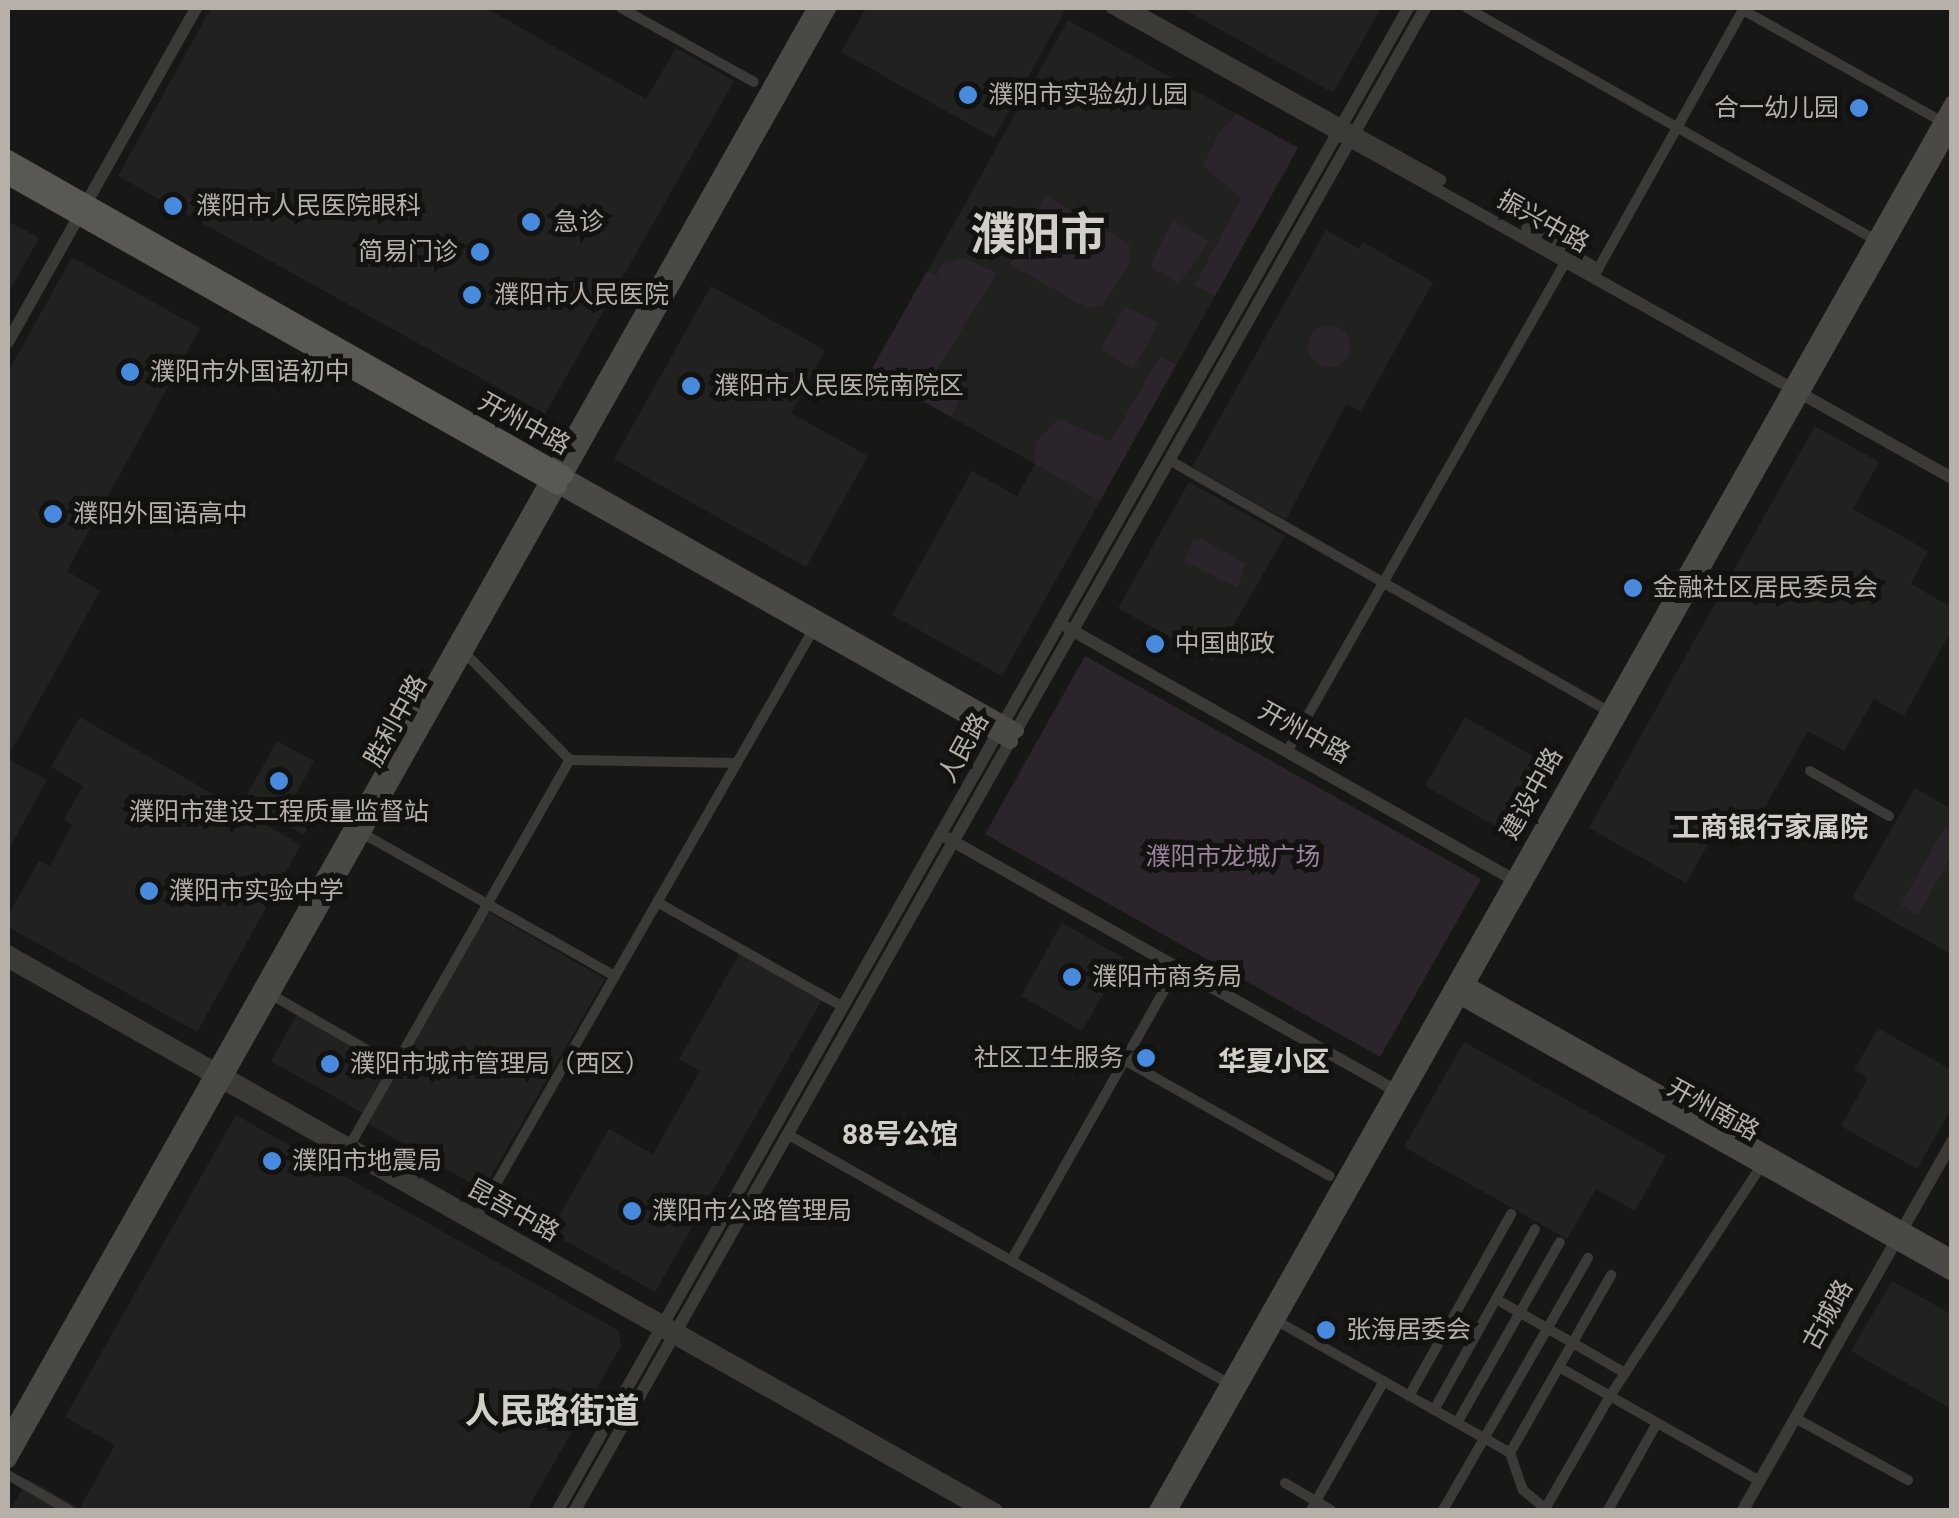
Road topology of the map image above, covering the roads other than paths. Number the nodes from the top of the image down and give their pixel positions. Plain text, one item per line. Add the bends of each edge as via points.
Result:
1 (196, 8) edge
2 (621, 8) edge
3 (814, 8) edge
4 (828, 8) edge
5 (1112, 8) edge
6 (1131, 8) edge
7 (1408, 8) edge
8 (1425, 8) edge
9 (1467, 8) edge
10 (1742, 9) edge
11 (754, 82) dead end
12 (1952, 102) edge
13 (1946, 124) edge
14 (1678, 129) junction
15 (1346, 132) junction
16 (8, 160) edge
17 (8, 176) edge
18 (82, 210) junction
19 (1874, 239) junction
20 (1566, 261) junction
21 (1598, 270) junction
22 (8, 342) edge
23 (1798, 387) junction
24 (1169, 460) junction
25 (1952, 470) edge
26 (556, 478) junction
27 (1952, 478) edge
28 (1384, 583) junction
29 (1066, 627) junction
30 (813, 630) junction
31 (464, 652) junction
32 (1608, 710) junction
33 (1007, 732) junction
34 (1287, 752) junction
35 (570, 760) junction
36 (736, 763) junction
37 (1810, 771) dead end
38 (1890, 816) dead end
39 (362, 833) junction
40 (947, 838) junction
41 (1518, 882) junction
42 (658, 902) junction
43 (488, 904) junction
44 (8, 950) edge
45 (8, 962) edge
46 (1177, 967) junction
47 (615, 976) junction
48 (1458, 988) junction
49 (270, 994) junction
50 (843, 1007) junction
51 (1124, 1060) junction
52 (395, 1066) junction
53 (218, 1075) junction
54 (1399, 1093) junction
55 (788, 1134) junction
56 (1952, 1142) edge
57 (350, 1145) junction
58 (1761, 1166) junction
59 (1330, 1176) dead end
60 (1511, 1214) dead end
61 (477, 1217) junction
62 (1535, 1228) dead end
63 (1899, 1235) junction
64 (1560, 1242) dead end
65 (1952, 1257) edge
66 (1588, 1258) dead end
67 (1011, 1260) junction
68 (1952, 1273) edge
69 (1611, 1275) dead end
70 (1496, 1298) junction
71 (1520, 1312) junction
72 (1276, 1321) junction
73 (1548, 1328) junction
74 (668, 1330) junction
75 (1572, 1342) junction
76 (1559, 1366) junction
77 (1625, 1372) junction
78 (1384, 1382) junction
79 (1228, 1384) junction
80 (1408, 1396) junction
81 (1610, 1396) junction
82 (1434, 1410) junction
83 (1795, 1418) junction
84 (1458, 1423) junction
85 (1657, 1423) junction
86 (8, 1435) edge
87 (1484, 1438) junction
88 (1510, 1453) junction
89 (8, 1460) edge
90 (8, 1475) edge
91 (1908, 1480) dead end
92 (1760, 1481) junction
93 (1285, 1483) dead end
94 (1528, 1497) junction
95 (1313, 1506) edge
96 (69, 1510) edge
97 (558, 1510) edge
98 (575, 1510) edge
99 (978, 1510) edge
100 (997, 1510) edge
101 (1156, 1510) edge
102 (1169, 1510) edge
103 (1331, 1510) edge
104 (1444, 1510) edge
105 (1520, 1510) edge
106 (1546, 1510) edge
107 (1608, 1510) edge
108 (1744, 1510) edge

1 - 18 street
2 - 11 street
3 - 26 main road, 胜利中路
4 - 26 main road, 胜利中路
5 - 15 street, 振兴中路
6 - 15 street, 振兴中路
7 - 15 street, 人民路
8 - 15 street, 人民路
9 - 14 street
10 - 13 street
10 - 14 street
12 - 13 main road, 建设中路
13 - 19 main road, 建设中路
13 - 23 main road, 建设中路
14 - 19 street
14 - 21 street
15 - 20 street, 振兴中路
15 - 21 street, 振兴中路
15 - 24 street, 人民路
15 - 29 street, 人民路
16 - 18 main road, 开州中路
17 - 18 main road, 开州中路
18 - 22 street
18 - 26 main road, 开州中路
19 - 23 main road, 建设中路
20 - 23 street, 振兴中路
20 - 28 street
21 - 23 street, 振兴中路
23 - 25 street, 振兴中路
23 - 27 street, 振兴中路
23 - 32 main road, 建设中路
23 - 41 main road, 建设中路
24 - 28 street
24 - 29 street, 人民路
26 - 30 main road, 开州中路
26 - 31 main road, 胜利中路
26 - 33 main road, 开州中路
26 - 53 main road, 胜利中路
28 - 32 street
28 - 34 street
29 - 33 street, 人民路
29 - 34 street, 开州中路
30 - 33 main road, 开州中路
30 - 36 street
31 - 35 street
31 - 39 main road, 胜利中路
32 - 41 main road, 建设中路
33 - 40 street, 人民路
34 - 41 street, 开州中路
35 - 36 street
35 - 43 street
36 - 42 street
37 - 38 street
39 - 43 street
39 - 49 main road, 胜利中路
40 - 46 street
40 - 50 street, 人民路
40 - 55 street, 人民路
41 - 48 main road, 建设中路
42 - 47 street
42 - 50 street
43 - 47 street
43 - 52 street
44 - 53 street, 昆吾中路
45 - 53 street, 昆吾中路
46 - 51 street
46 - 54 street
47 - 61 street
48 - 54 main road, 建设中路
48 - 58 main road, 开州南路
48 - 63 main road, 开州南路
49 - 52 street
49 - 53 main road, 胜利中路
50 - 74 street, 人民路
51 - 59 street
51 - 67 street
52 - 57 street
53 - 57 street, 昆吾中路
53 - 74 street, 昆吾中路
53 - 86 main road, 胜利中路
53 - 89 main road, 胜利中路
54 - 72 main road, 建设中路
54 - 79 main road, 建设中路
55 - 67 street
55 - 74 street, 人民路
56 - 63 street, 古城路
57 - 61 street, 昆吾中路
58 - 63 main road, 开州南路
58 - 77 street
60 - 80 street
61 - 74 street, 昆吾中路
62 - 70 street
63 - 65 main road, 开州南路
63 - 68 main road, 开州南路
63 - 83 street, 古城路
64 - 71 street
66 - 73 street
67 - 79 street
69 - 75 street
70 - 71 street
70 - 82 street
71 - 73 street
71 - 84 street
72 - 78 street
72 - 102 main road, 建设中路
73 - 75 street
73 - 87 street
74 - 97 street, 人民路
74 - 98 street, 人民路
74 - 99 street, 昆吾中路
74 - 100 street, 昆吾中路
75 - 76 street
75 - 77 street
76 - 81 street
76 - 88 street
77 - 81 street
78 - 80 street
78 - 95 street
79 - 101 main road, 建设中路
80 - 82 street
81 - 85 street
81 - 106 street
82 - 84 street
83 - 91 street
83 - 92 street, 古城路
84 - 87 street
85 - 92 street
85 - 107 street
87 - 88 street
87 - 104 street
88 - 94 street
90 - 96 street
92 - 108 street, 古城路
93 - 95 street
94 - 105 street
94 - 106 street
95 - 103 street

